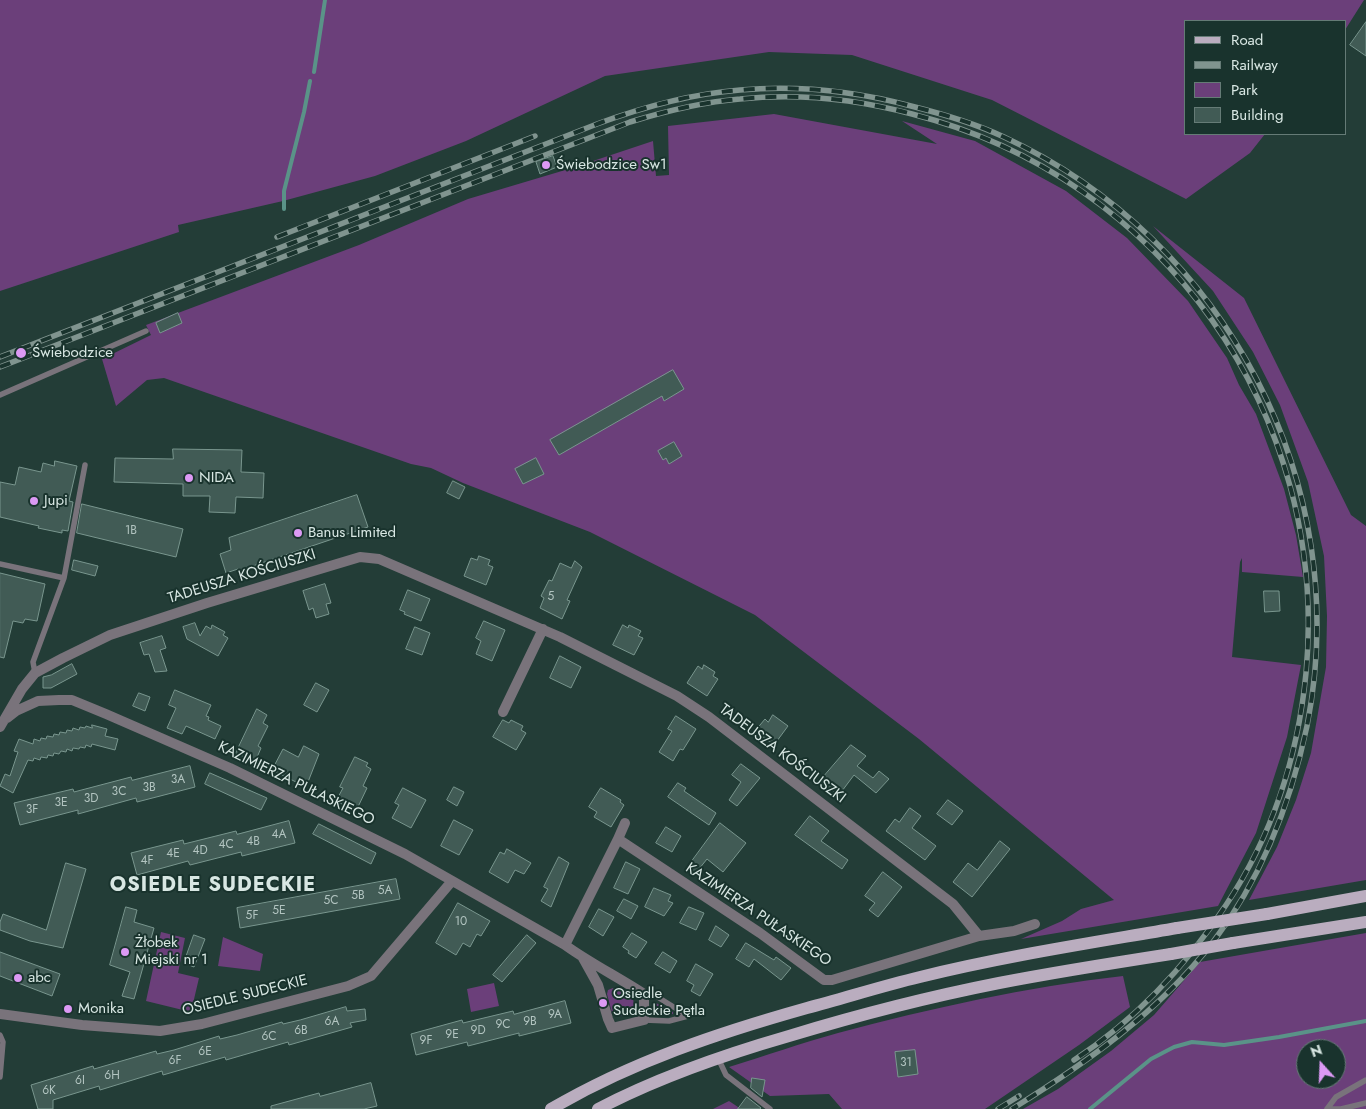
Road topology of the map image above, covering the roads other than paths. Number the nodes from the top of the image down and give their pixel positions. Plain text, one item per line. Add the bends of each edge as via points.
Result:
1 (146, 331) dead end
2 (0, 394) edge
3 (85, 465) dead end
4 (0, 564) edge
5 (64, 578) junction
6 (542, 630) junction
7 (35, 673) junction
8 (503, 712) dead end
9 (1, 724) edge
10 (625, 823) dead end
11 (618, 839) junction
12 (452, 881) junction
13 (1366, 896) edge
14 (1366, 922) edge
15 (1035, 924) dead end
16 (979, 936) junction
17 (565, 945) junction
18 (583, 958) junction
19 (644, 994) junction
20 (0, 1014) edge
21 (644, 1020) junction
22 (0, 1035) edge
23 (718, 1058) junction
24 (0, 1076) edge
25 (1366, 1080) edge
26 (1366, 1103) edge
27 (551, 1109) edge
28 (598, 1109) edge
29 (770, 1109) edge
30 (1327, 1109) edge

1 - 2 lane
3 - 5 lane
4 - 5 lane
5 - 7 lane via 33,662
6 - 7 street, TADEUSZA KOŚCIUSZKI via 379,558 360,557 132,627
6 - 8 street
6 - 16 street, TADEUSZA KOŚCIUSZKI via 676,696 709,717 953,904
7 - 9 street, TADEUSZA KOŚCIUSZKI
9 - 12 street, KAZIMIERZA PUŁASKIEGO via 16,711 38,701 72,700 274,789
10 - 11 street
11 - 16 street, KAZIMIERZA PUŁASKIEGO via 760,933 824,980
11 - 17 street
12 - 17 street, KAZIMIERZA PUŁASKIEGO
12 - 20 street, OSIEDLE SUDECKIE via 371,976 348,986 202,1024 160,1031
13 - 27 main road, bridge via 928,975 720,1034 648,1061
14 - 23 main road, bridge via 998,983 843,1020
15 - 16 street, KAZIMIERZA PUŁASKIEGO
17 - 18 street, KAZIMIERZA PUŁASKIEGO
18 - 19 street, KAZIMIERZA PUŁASKIEGO
18 - 21 street, KAZIMIERZA PUŁASKIEGO via 598,986 612,1028
19 - 21 street
19 - 21 lane via 656,996 688,1016 669,1021
22 - 24 lane via 4,1042
23 - 28 main road via 651,1083
23 - 29 lane via 726,1075
25 - 30 lane via 1336,1097
26 - 30 lane

